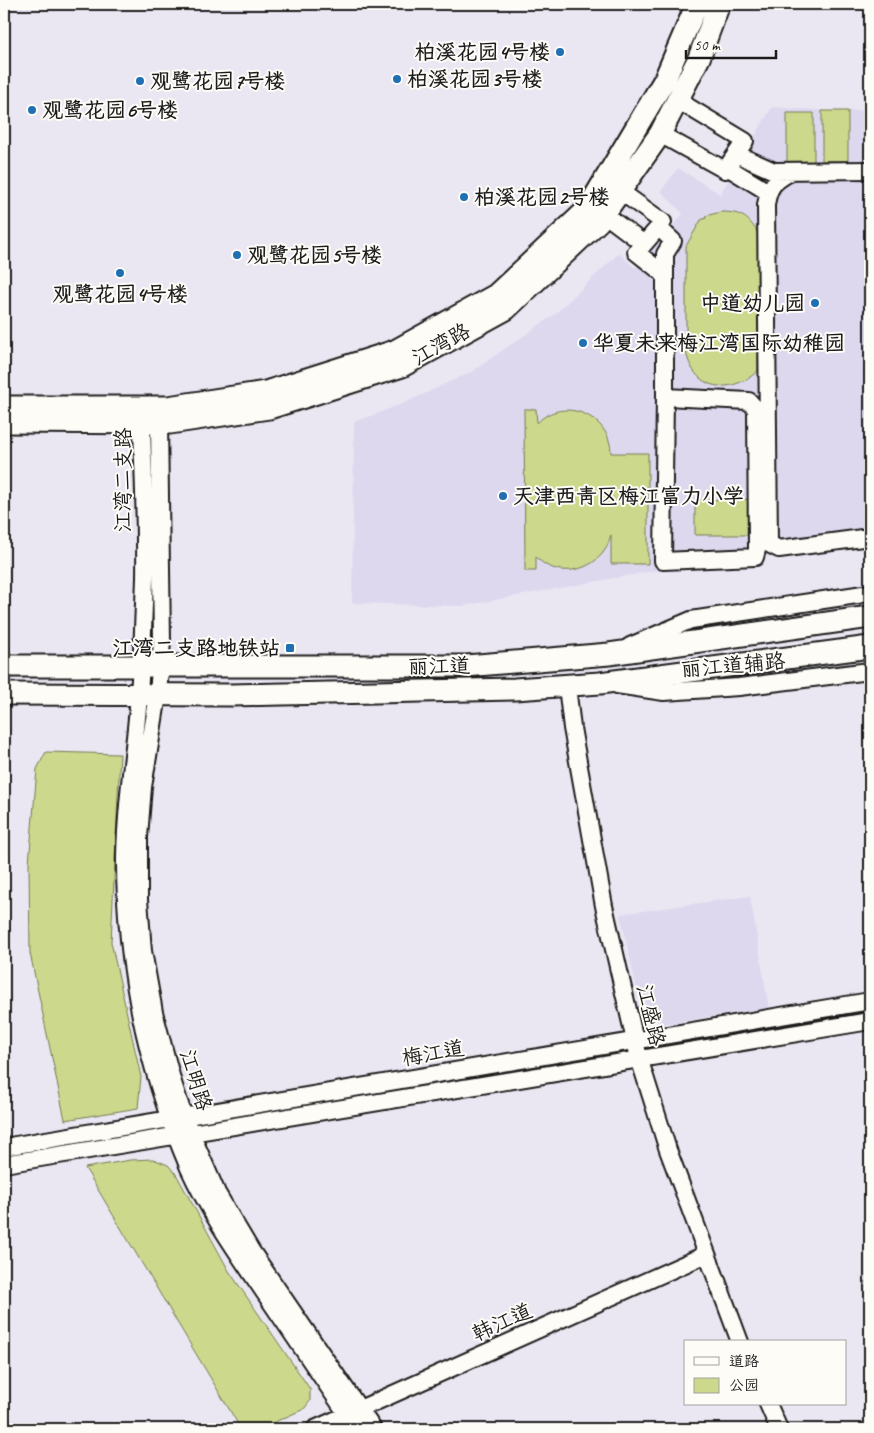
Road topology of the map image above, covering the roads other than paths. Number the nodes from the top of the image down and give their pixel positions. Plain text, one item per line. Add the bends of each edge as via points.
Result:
1 (697, 4) edge
2 (719, 4) edge
3 (678, 100) junction
4 (660, 134) junction
5 (732, 160) junction
6 (870, 170) edge
7 (792, 171) junction
8 (620, 191) junction
9 (768, 192) junction
10 (604, 214) junction
11 (658, 227) junction
12 (644, 244) junction
13 (664, 275) junction
14 (666, 397) junction
15 (4, 407) edge
16 (150, 417) junction
17 (4, 422) edge
18 (870, 537) edge
19 (870, 593) edge
20 (870, 617) edge
21 (870, 647) edge
22 (609, 654) junction
23 (4, 666) edge
24 (150, 666) junction
25 (870, 671) edge
26 (600, 683) junction
27 (567, 686) junction
28 (4, 694) edge
29 (148, 695) junction
30 (870, 1001) edge
31 (870, 1021) edge
32 (635, 1040) junction
33 (639, 1058) junction
34 (177, 1118) junction
35 (184, 1135) junction
36 (4, 1147) edge
37 (4, 1164) edge
38 (707, 1254) junction
39 (739, 1340) edge
40 (769, 1406) edge
41 (353, 1412) junction
42 (315, 1429) edge
43 (357, 1429) edge
44 (373, 1429) edge
45 (779, 1429) edge

1 - 16 main road, 江湾路 via 665,80 587,210 496,295 395,351 266,392 168,406
2 - 3 main road, 江湾路 via 699,58
3 - 4 main road, 江湾路
3 - 5 street via 745,141
4 - 5 street via 724,170
4 - 8 main road, 江湾路
5 - 7 street via 774,171
5 - 9 street
6 - 7 street
7 - 9 street via 777,180
8 - 10 main road, 江湾路
8 - 11 street via 663,222
9 - 18 street via 769,544 779,549
10 - 12 street
10 - 16 main road, 江湾路 via 506,309 402,366 269,408 170,423
11 - 12 street
11 - 13 street via 673,241 664,254
12 - 13 street via 636,252
13 - 14 street
14 - 14 street via 750,400 756,409 755,557 664,561
15 - 16 main road, 江湾路
16 - 17 main road, 江湾路
16 - 24 street, 江湾二支路 via 162,641
19 - 22 street, 丽江道辅路 via 691,620
20 - 22 main road, 丽江道
21 - 26 main road, 丽江道
22 - 24 main road, 丽江道 via 466,666
23 - 24 main road, 丽江道
24 - 29 street, 江湾二支路
25 - 26 street, 丽江道辅路 via 739,688 664,692
26 - 27 main road, 丽江道
27 - 29 main road, 丽江道 via 467,691
27 - 32 street, 江盛路 via 604,906
28 - 29 main road, 丽江道
29 - 34 street, 江明路 via 127,825 127,918 145,1036 159,1089
30 - 32 street, 梅江道
31 - 33 street, 梅江道
32 - 33 street, 江盛路
32 - 34 street, 梅江道
33 - 35 street, 梅江道
33 - 38 street, 江盛路 via 668,1150
34 - 35 street, 江明路
34 - 36 street, 梅江道
35 - 37 street, 梅江道
35 - 41 street, 江明路 via 252,1252
38 - 39 street, 江盛路
38 - 41 street, 韩江道
40 - 45 street
41 - 42 street, 韩江道
41 - 43 street, 江明路
41 - 44 street, 江明路

